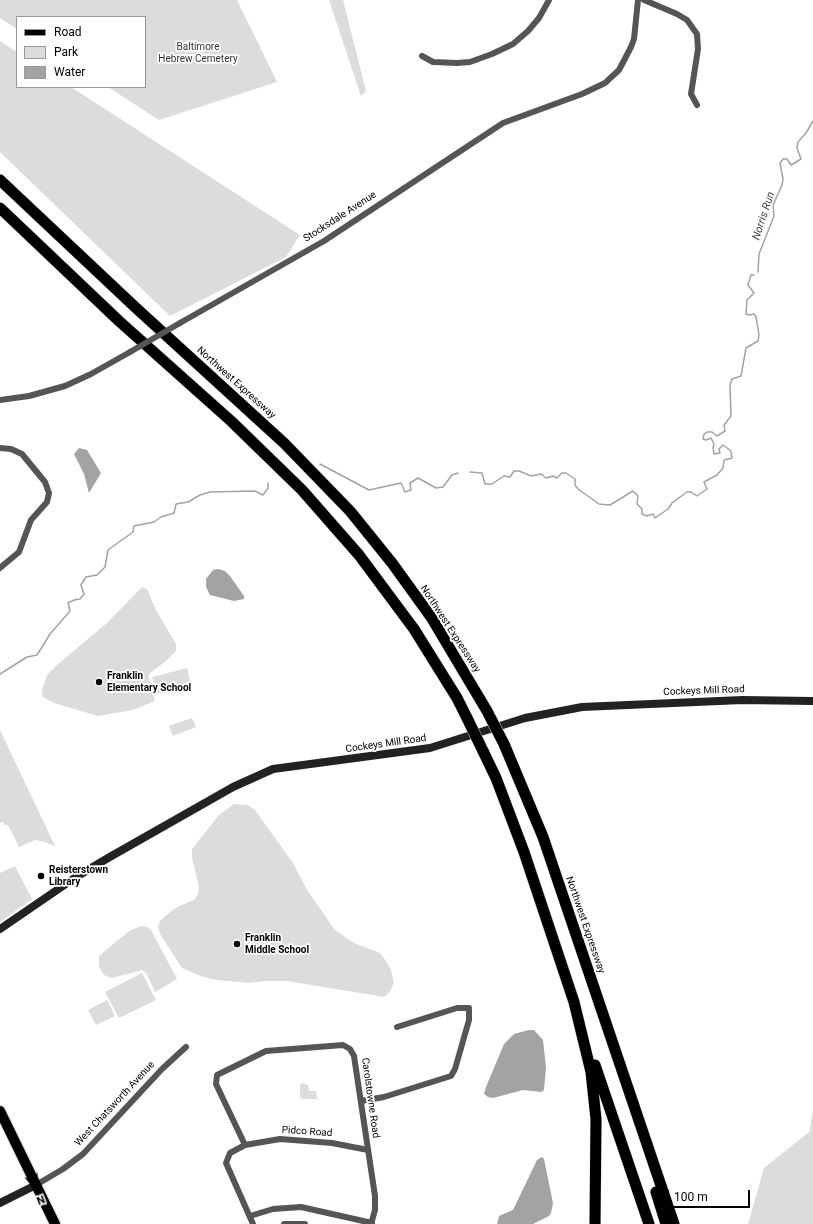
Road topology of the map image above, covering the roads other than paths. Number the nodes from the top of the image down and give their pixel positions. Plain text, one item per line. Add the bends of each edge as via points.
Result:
1 (549, 0) edge
2 (638, 0) edge
3 (644, 0) edge
4 (422, 56) dead end
5 (697, 105) dead end
6 (0, 180) edge
7 (0, 208) edge
8 (0, 400) edge
9 (0, 448) edge
10 (0, 568) edge
11 (813, 701) edge
12 (0, 929) edge
13 (574, 1002) junction
14 (396, 1027) dead end
15 (186, 1047) dead end
16 (614, 1048) junction
17 (361, 1101) junction
18 (0, 1111) edge
19 (245, 1145) junction
20 (368, 1150) junction
21 (36, 1185) junction
22 (0, 1203) edge
23 (250, 1216) junction
24 (371, 1223) edge
25 (55, 1224) edge
26 (253, 1224) edge
27 (284, 1224) edge
28 (305, 1224) edge
29 (594, 1224) edge
30 (649, 1224) edge
31 (666, 1224) edge
32 (674, 1224) edge

1 - 4 street via 540,18 528,31 513,44 492,54 470,62 457,63 433,62
2 - 8 street, Stocksdale Avenue, bridge via 631,47 619,70 605,83 503,123 324,241 91,374 65,386 29,396
3 - 5 street via 687,20 697,34 698,49 690,94
6 - 16 highway, Northwest Expressway, bridge via 284,443 350,511 431,617 504,744 543,837
7 - 13 highway, bridge via 125,326 242,431 312,500 359,555 414,629 457,698 496,778 524,852
9 - 10 street via 22,454 45,482 49,493 47,502 31,520 19,552
11 - 12 street, Cockeys Mill Road via 742,700 582,707 525,718 429,748 273,769 232,787 108,858
13 - 29 highway via 595,1094
13 - 30 highway
14 - 17 street via 457,1008 470,1008 469,1020 451,1076 384,1097
15 - 21 street, West Chatsworth Avenue via 162,1069 83,1154 63,1170
16 - 31 highway
16 - 32 highway, Northwest Expressway via 634,1100
17 - 19 street, Carolstowne Road via 354,1056 343,1045 262,1052 221,1072 216,1079 216,1084
17 - 20 street, Carolstowne Road
18 - 21 main road
19 - 20 street, Pidco Road via 280,1139 332,1143
19 - 23 street via 230,1153 226,1163
20 - 24 street, Carolstowne Road via 376,1202
21 - 22 street
21 - 25 main road
23 - 24 street via 273,1209 301,1207
23 - 26 street
27 - 28 street

